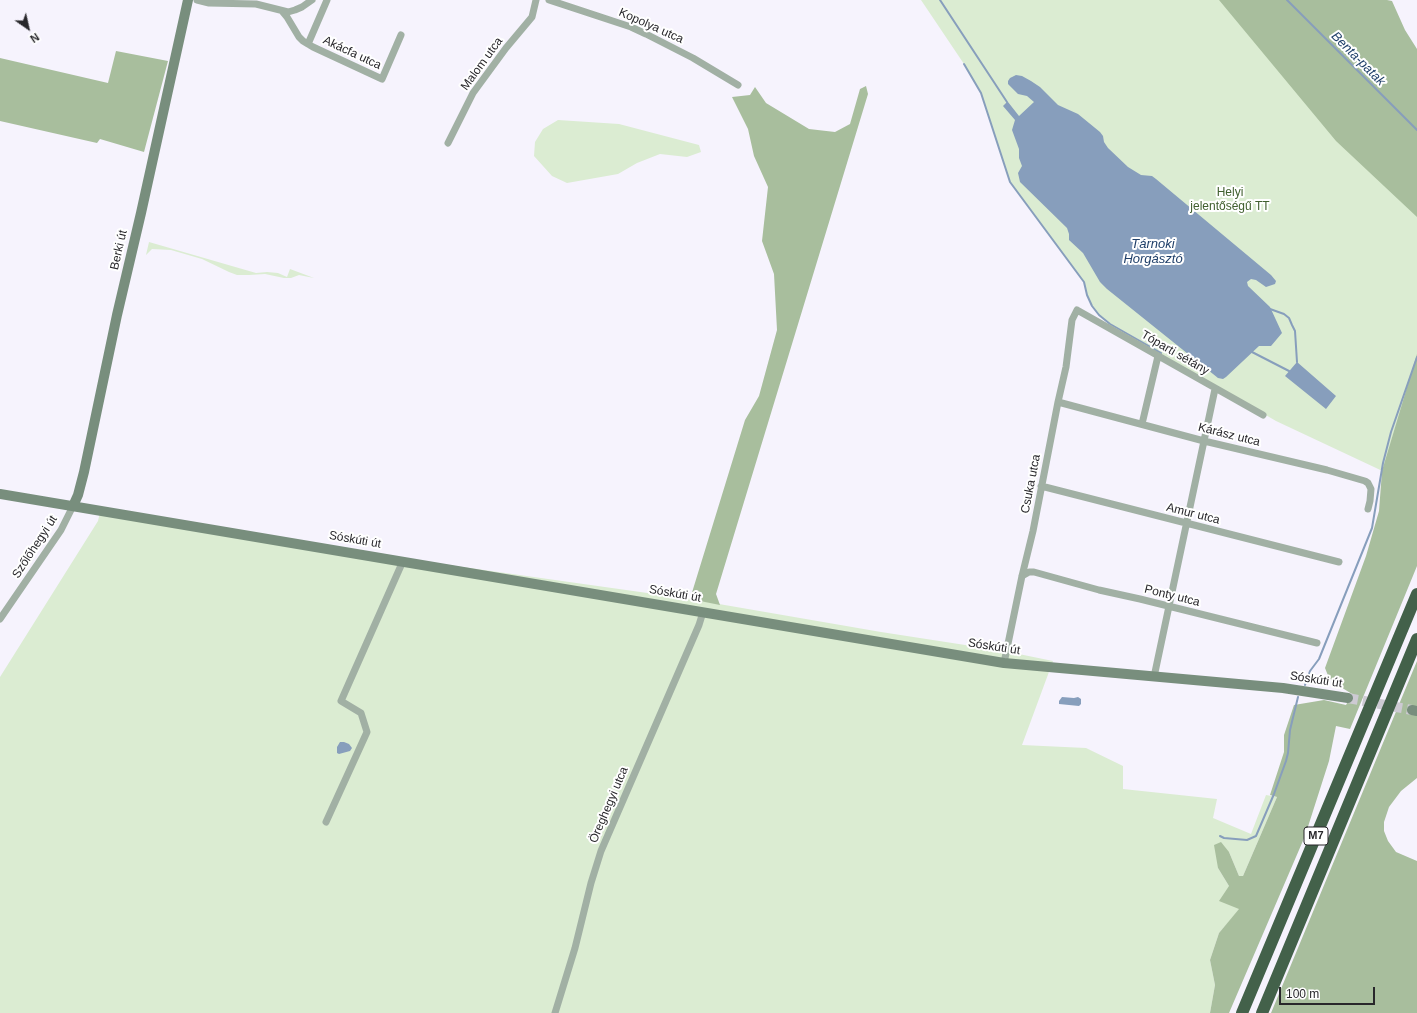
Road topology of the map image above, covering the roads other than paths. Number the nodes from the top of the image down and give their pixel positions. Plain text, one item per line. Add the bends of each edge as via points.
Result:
1 (188, 0) edge
2 (197, 0) edge
3 (312, 0) edge
4 (327, 0) edge
5 (536, 0) edge
6 (549, 0) edge
7 (282, 11) junction
8 (401, 35) dead end
9 (308, 44) junction
10 (738, 85) dead end
11 (448, 143) dead end
12 (1077, 310) joint
13 (1158, 356) junction
14 (1215, 389) junction
15 (1058, 402) junction
16 (1263, 415) dead end
17 (1142, 424) junction
18 (1204, 441) junction
19 (1042, 486) junction
20 (0, 494) edge
21 (73, 506) junction
22 (1368, 509) dead end
23 (1187, 524) junction
24 (403, 561) junction
25 (1339, 562) dead end
26 (1022, 576) junction
27 (1417, 594) edge
28 (1170, 606) junction
29 (703, 612) junction
30 (0, 619) edge
31 (1417, 639) edge
32 (1317, 643) dead end
33 (1004, 663) junction
34 (1154, 677) junction
35 (1348, 698) tunnel mouth
36 (326, 822) dead end
37 (555, 1013) edge
38 (1242, 1013) edge
39 (1262, 1013) edge

1 - 21 main road, Berki út via 84,472
2 - 7 street via 209,3 256,4
3 - 7 street via 295,10
4 - 9 street
5 - 11 street, Malom utca via 532,17 473,93
6 - 10 street, Kopolya utca via 631,27 693,58
7 - 9 street, Akácfa utca via 299,37
8 - 9 street, Akácfa utca via 382,79
12 - 13 street, Tóparti sétány
12 - 15 street, Csuka utca via 1072,320 1069,353
13 - 14 street, Tóparti sétány
13 - 17 street
14 - 16 street, Tóparti sétány
14 - 18 street
15 - 17 street, Kárász utca
15 - 19 street, Csuka utca
17 - 18 street, Kárász utca
18 - 22 street, Kárász utca via 1365,481 1371,489
18 - 23 street
19 - 23 street, Amur utca
19 - 26 street, Csuka utca
20 - 21 main road, Sóskúti út
21 - 24 main road, Sóskúti út
21 - 30 street, Szőlőhegyi út via 61,530
23 - 25 street, Amur utca
23 - 28 street
24 - 29 main road, Sóskúti út
24 - 36 street via 341,701 362,714 367,732
26 - 28 street, Ponty utca via 1034,572
26 - 33 street, Csuka utca
27 - 38 highway, M7
28 - 32 street, Ponty utca
28 - 34 street
29 - 33 main road, Sóskúti út
29 - 37 street, Öreghegyi utca via 601,851
31 - 39 highway, M7
33 - 34 main road, Sóskúti út
34 - 35 main road, Sóskúti út via 1283,688

